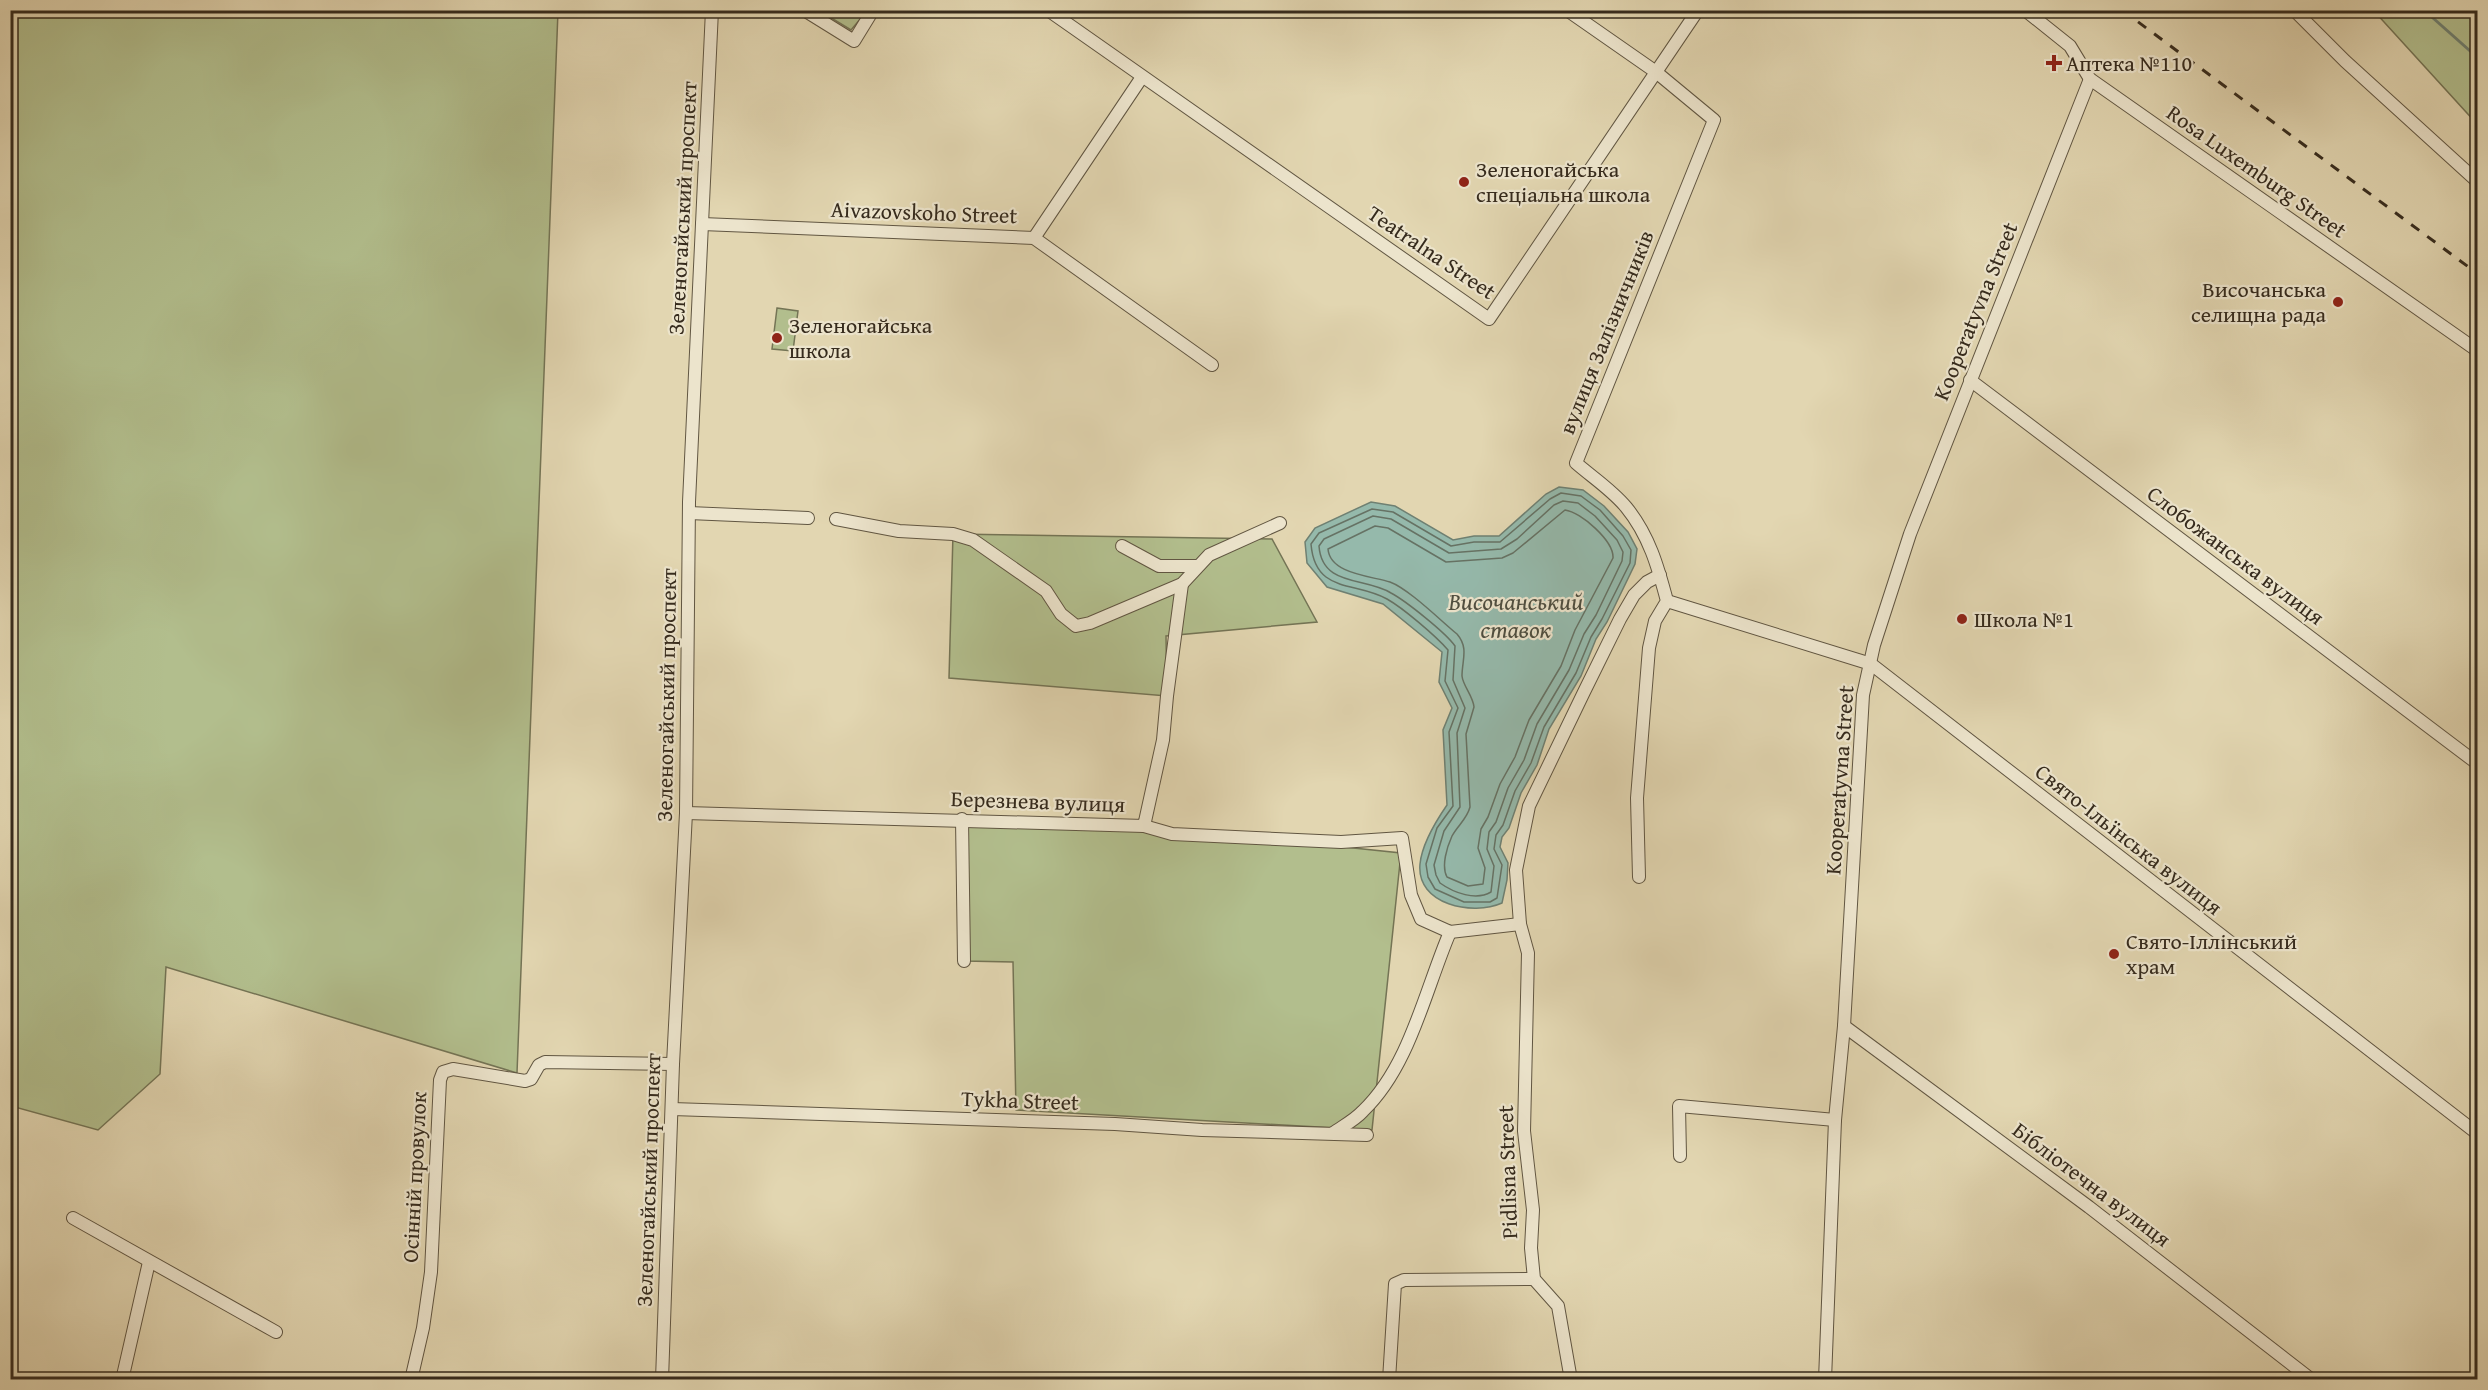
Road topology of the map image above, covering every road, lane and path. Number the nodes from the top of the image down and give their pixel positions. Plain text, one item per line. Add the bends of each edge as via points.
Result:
1 (712, 10) edge
2 (804, 10) edge
3 (873, 10) edge
4 (1048, 10) edge
5 (1567, 10) edge
6 (1698, 10) edge
7 (2025, 10) edge
8 (2294, 10) edge
9 (1656, 72) junction
10 (1142, 77) junction
11 (2090, 79) junction
12 (2478, 182) edge
13 (702, 224) junction
14 (1034, 238) junction
15 (2478, 351) edge
16 (1212, 365) dead end
17 (1970, 380) junction
18 (688, 513) junction
19 (808, 518) dead end
20 (836, 519) dead end
21 (1280, 523) dead end
22 (1122, 546) dead end
23 (1197, 566) junction
24 (1660, 575) junction
25 (1182, 584) junction
26 (1667, 601) junction
27 (1871, 663) junction
28 (2478, 764) edge
29 (686, 813) junction
30 (962, 819) junction
31 (1144, 826) junction
32 (1639, 877) dead end
33 (1520, 924) junction
34 (1450, 932) junction
35 (964, 961) dead end
36 (1844, 1026) junction
37 (673, 1064) junction
38 (672, 1109) junction
39 (1835, 1120) junction
40 (1333, 1132) junction
41 (2478, 1134) edge
42 (1367, 1135) dead end
43 (1680, 1156) dead end
44 (73, 1218) dead end
45 (149, 1262) junction
46 (1534, 1279) junction
47 (276, 1332) dead end
48 (122, 1380) edge
49 (411, 1380) edge
50 (662, 1380) edge
51 (1389, 1380) edge
52 (1571, 1380) edge
53 (1825, 1380) edge
54 (2312, 1380) edge

1 - 13 street, Зеленогайський проспект
2 - 3 street via 854,42
4 - 10 street, Teatralna Street
5 - 9 street
6 - 9 street, Teatralna Street
7 - 11 street, Rosa Luxemburg Street via 2070,46
8 - 12 street
9 - 10 street, Teatralna Street via 1489,319
9 - 24 street, вулиця Залізничників via 1714,120 1576,463 1625,506 1646,537
10 - 14 street
11 - 15 street, Rosa Luxemburg Street
11 - 17 street, Kooperatyvna Street
13 - 14 street, Aivazovskoho Street
13 - 18 street, Зеленогайський проспект
14 - 16 street, Aivazovskoho Street
17 - 27 street, Kooperatyvna Street via 1910,534
17 - 28 street, Слобожанська вулиця
18 - 19 street
18 - 29 street, Зеленогайський проспект
20 - 25 street via 899,531 954,534 973,540 1046,591 1061,614 1076,627
21 - 23 street via 1209,555
22 - 23 street via 1159,566
23 - 25 street
24 - 26 street
24 - 33 street, Pidlisna Street via 1634,595 1620,619 1528,806 1516,870
25 - 31 street, Березнева вулиця via 1164,740
26 - 27 street
26 - 32 street via 1655,621 1649,648 1637,798
27 - 36 street, Kooperatyvna Street via 1863,695
27 - 41 street, Свято-Ільїнська вулиця
29 - 30 street, Березнева вулиця
29 - 37 street, Зеленогайський проспект
30 - 31 street, Березнева вулиця
30 - 35 street
31 - 34 street via 1172,834 1206,836 1341,842 1401,838 1411,895 1420,919
33 - 34 street
33 - 46 street, Pidlisna Street via 1528,953 1524,1131 1533,1210
34 - 40 street via 1416,1022 1383,1088 1363,1112
36 - 39 street, Kooperatyvna Street
36 - 54 street, Бібліотечна вулиця via 2089,1207
37 - 38 street, Зеленогайський проспект
37 - 49 street, Осінній провулок via 545,1062 525,1081 453,1069 443,1072 431,1272
38 - 40 street, Tykha Street
38 - 50 street, Зеленогайський проспект
39 - 43 street via 1679,1106
39 - 53 street, Kooperatyvna Street
40 - 42 street, Tykha Street
44 - 45 street
45 - 47 street
45 - 48 street
46 - 51 street via 1404,1280 1395,1284
46 - 52 street via 1558,1306

